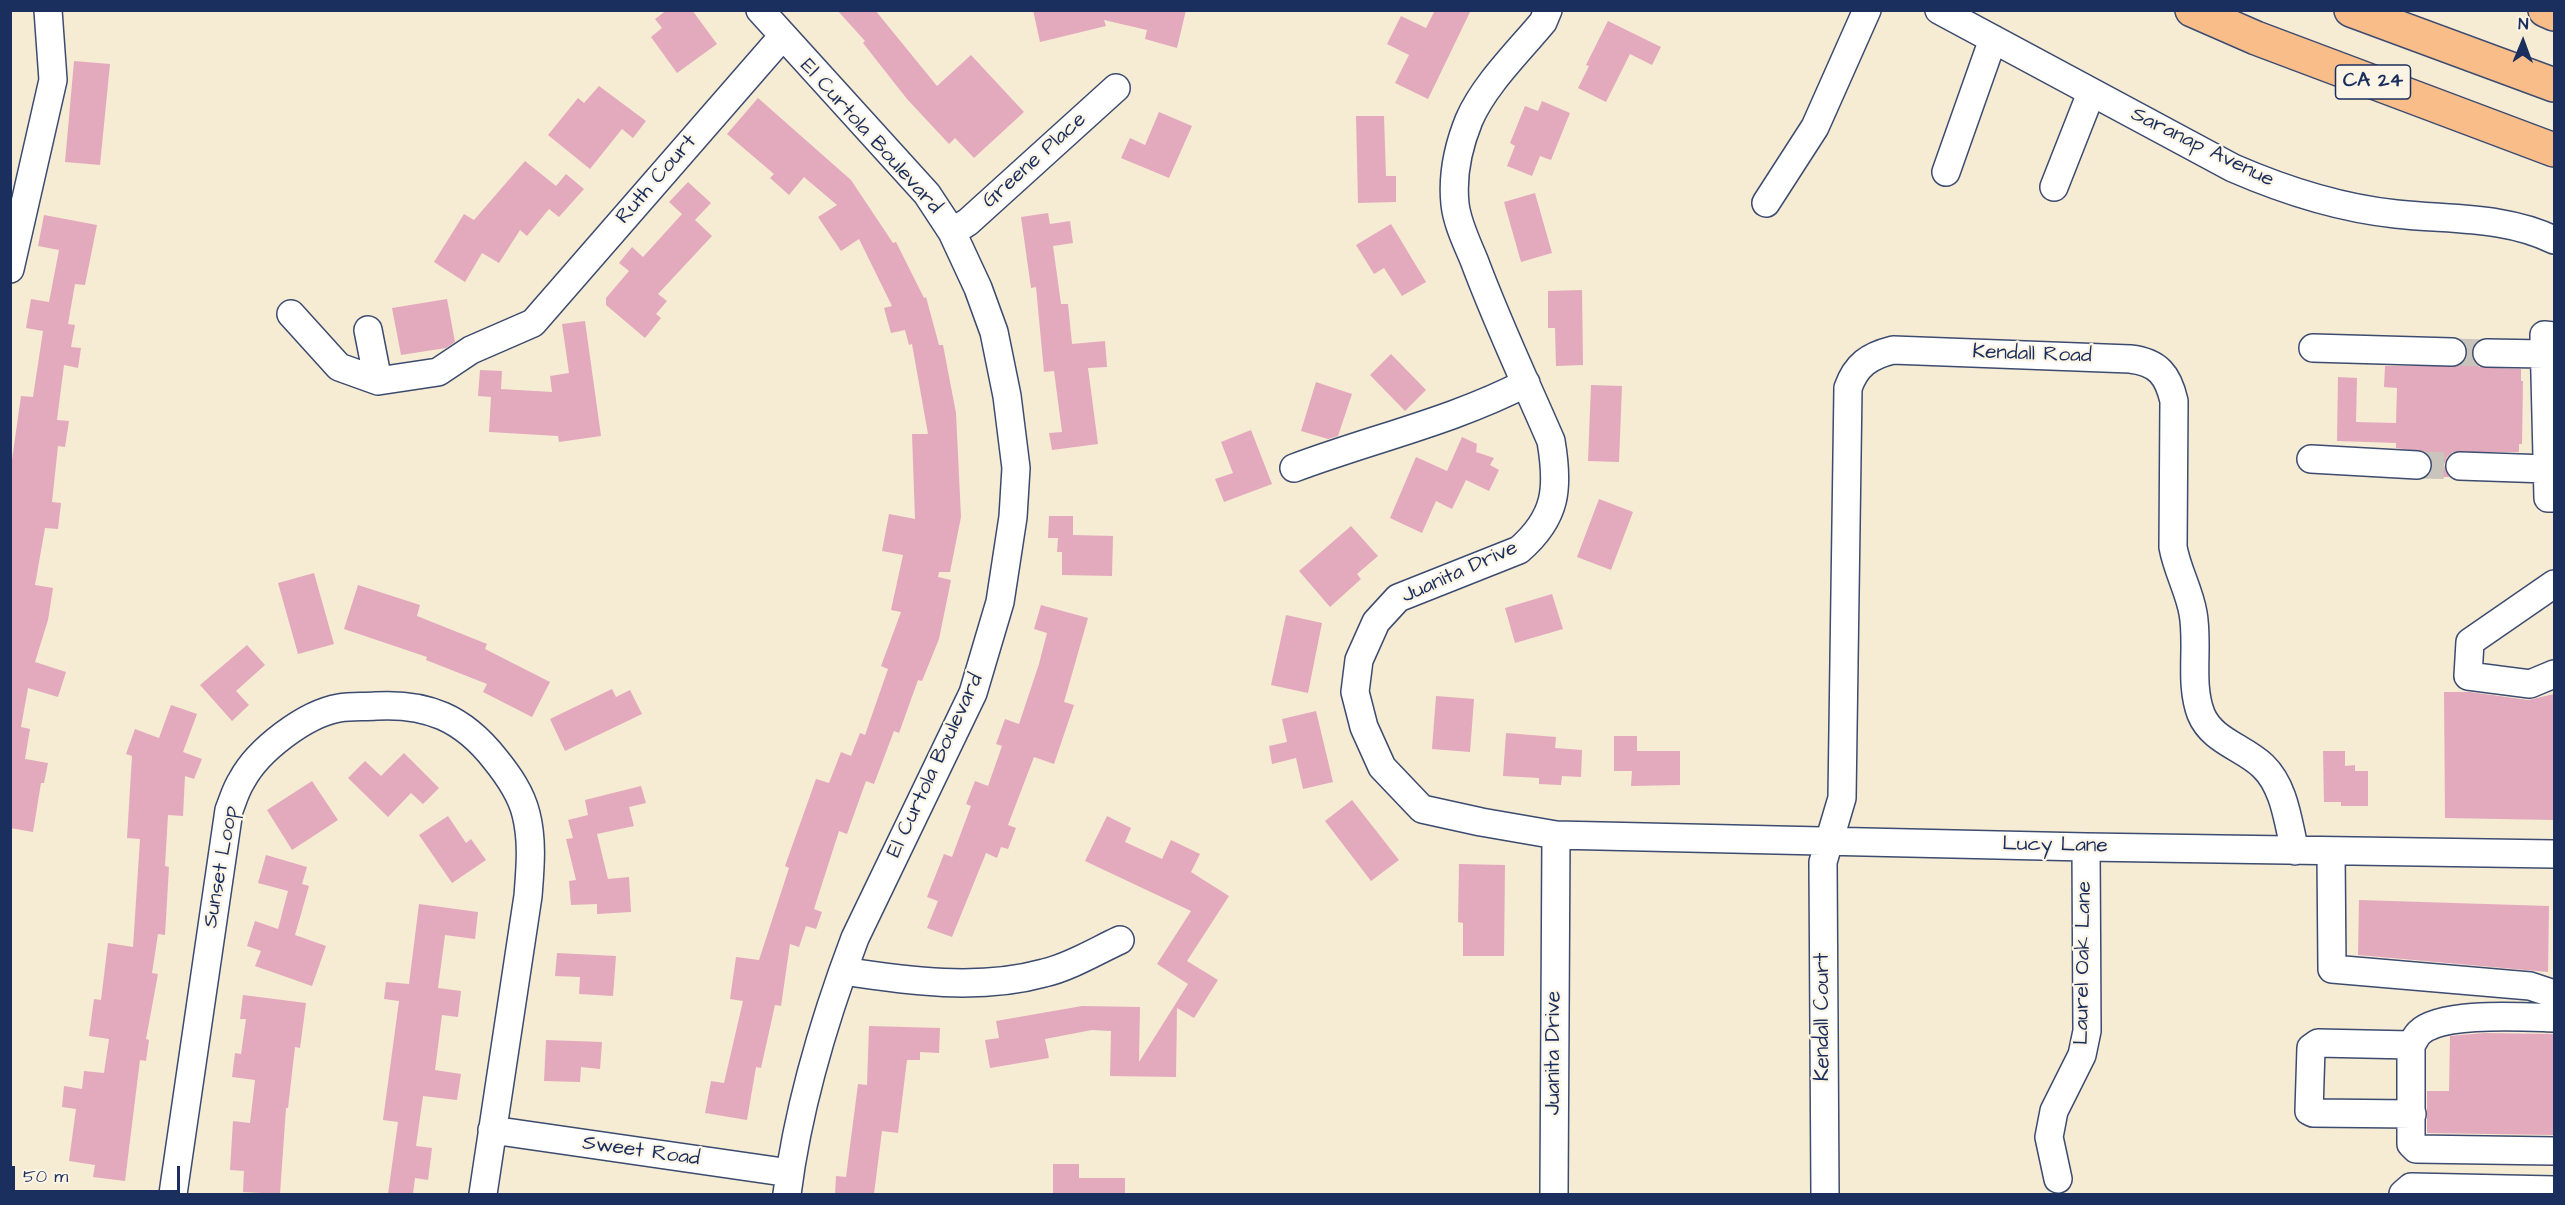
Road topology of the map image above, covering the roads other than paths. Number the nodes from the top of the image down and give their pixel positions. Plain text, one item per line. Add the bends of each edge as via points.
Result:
1 (48, 10) edge
2 (760, 10) edge
3 (1548, 10) edge
4 (1867, 10) edge
5 (1939, 10) edge
6 (2192, 10) edge
7 (2351, 10) edge
8 (2545, 10) edge
9 (2554, 14) edge
10 (782, 37) junction
11 (1993, 39) junction
12 (2554, 85) edge
13 (1116, 88) dead end
14 (2091, 93) junction
15 (2554, 150) edge
16 (1946, 172) dead end
17 (2054, 187) dead end
18 (1766, 203) dead end
19 (952, 232) junction
20 (2554, 240) edge
21 (10, 269) edge
22 (291, 314) dead end
23 (368, 330) dead end
24 (2549, 345) edge
25 (2313, 348) dead end
26 (2452, 352) tunnel mouth
27 (2487, 353) tunnel mouth
28 (378, 381) junction
29 (1526, 383) junction
30 (2311, 459) dead end
31 (2417, 465) tunnel mouth
32 (2460, 466) tunnel mouth
33 (1294, 468) dead end
34 (2547, 469) junction
35 (2554, 498) edge
36 (2554, 584) edge
37 (2554, 674) edge
38 (1556, 835) junction
39 (1830, 841) junction
40 (2086, 847) junction
41 (2295, 851) junction
42 (2331, 852) junction
43 (2554, 854) edge
44 (1120, 940) dead end
45 (843, 971) junction
46 (2554, 994) edge
47 (2554, 1018) edge
48 (2411, 1045) junction
49 (2412, 1114) junction
50 (492, 1130) junction
51 (2554, 1151) edge
52 (2058, 1179) dead end
53 (788, 1184) edge
54 (2554, 1190) edge
55 (173, 1194) edge
56 (483, 1194) edge
57 (1554, 1194) edge
58 (1825, 1194) edge
59 (2403, 1194) edge

1 - 21 street via 53,80
2 - 10 street, El Curtola Boulevard
3 - 29 street, Juanita Drive via 1543,22 1480,99 1462,140 1454,180 1455,207 1463,231
4 - 18 street via 1815,127
5 - 11 street, Saranap Avenue
6 - 15 highway, CA 24 via 2256,38
7 - 12 highway
8 - 9 highway
10 - 19 street, El Curtola Boulevard via 927,194
10 - 28 street, Ruth Court via 533,323 471,350 438,372
11 - 14 street, Saranap Avenue
11 - 16 street
13 - 19 street, Greene Place via 968,222
14 - 17 street
14 - 20 street, Saranap Avenue via 2270,184 2334,204 2395,214 2503,222
19 - 45 street, El Curtola Boulevard via 994,332 1007,396 1016,468 1002,592 973,693 855,938
22 - 28 street via 339,367
23 - 28 street
24 - 27 street
24 - 34 street
25 - 26 street
29 - 33 street via 1453,416 1348,447
29 - 38 street, Juanita Drive via 1551,441 1556,468 1547,519 1519,550 1398,598 1376,622 1359,660 1355,692 1364,727 1382,767 1422,809
30 - 31 street
32 - 34 street
34 - 35 street via 2548,498
36 - 37 street via 2470,642 2468,676 2530,684
38 - 39 street, Lucy Lane
38 - 57 street, Juanita Drive
39 - 40 street, Lucy Lane
39 - 41 street, Kendall Road via 1842,798 1848,388 1862,363 1893,351 2130,359 2146,361 2170,383 2174,401 2173,547 2193,611 2201,714 2210,729 2262,765 2277,783
39 - 58 street, Kendall Court via 1823,862
40 - 41 street, Lucy Lane
40 - 52 street, Laurel Oak Lane via 2087,1031 2082,1054 2054,1111 2049,1137
41 - 42 street, Lucy Lane
42 - 43 street, Lucy Lane
42 - 46 street via 2332,969 2530,986
44 - 45 street via 1045,973 986,982 915,982
45 - 53 street, El Curtola Boulevard via 817,1054
47 - 48 street via 2461,1018 2419,1032
48 - 49 street
48 - 49 street via 2314,1044 2307,1107 2313,1113
49 - 51 street via 2411,1144 2415,1149
50 - 53 street, Sweet Road
50 - 55 street, Sunset Loop via 528,897 530,855 526,814 512,780 488,749 454,720 424,707 338,708 299,724 271,746 242,778 229,810
50 - 56 street, Sunset Loop
54 - 59 street via 2411,1187

